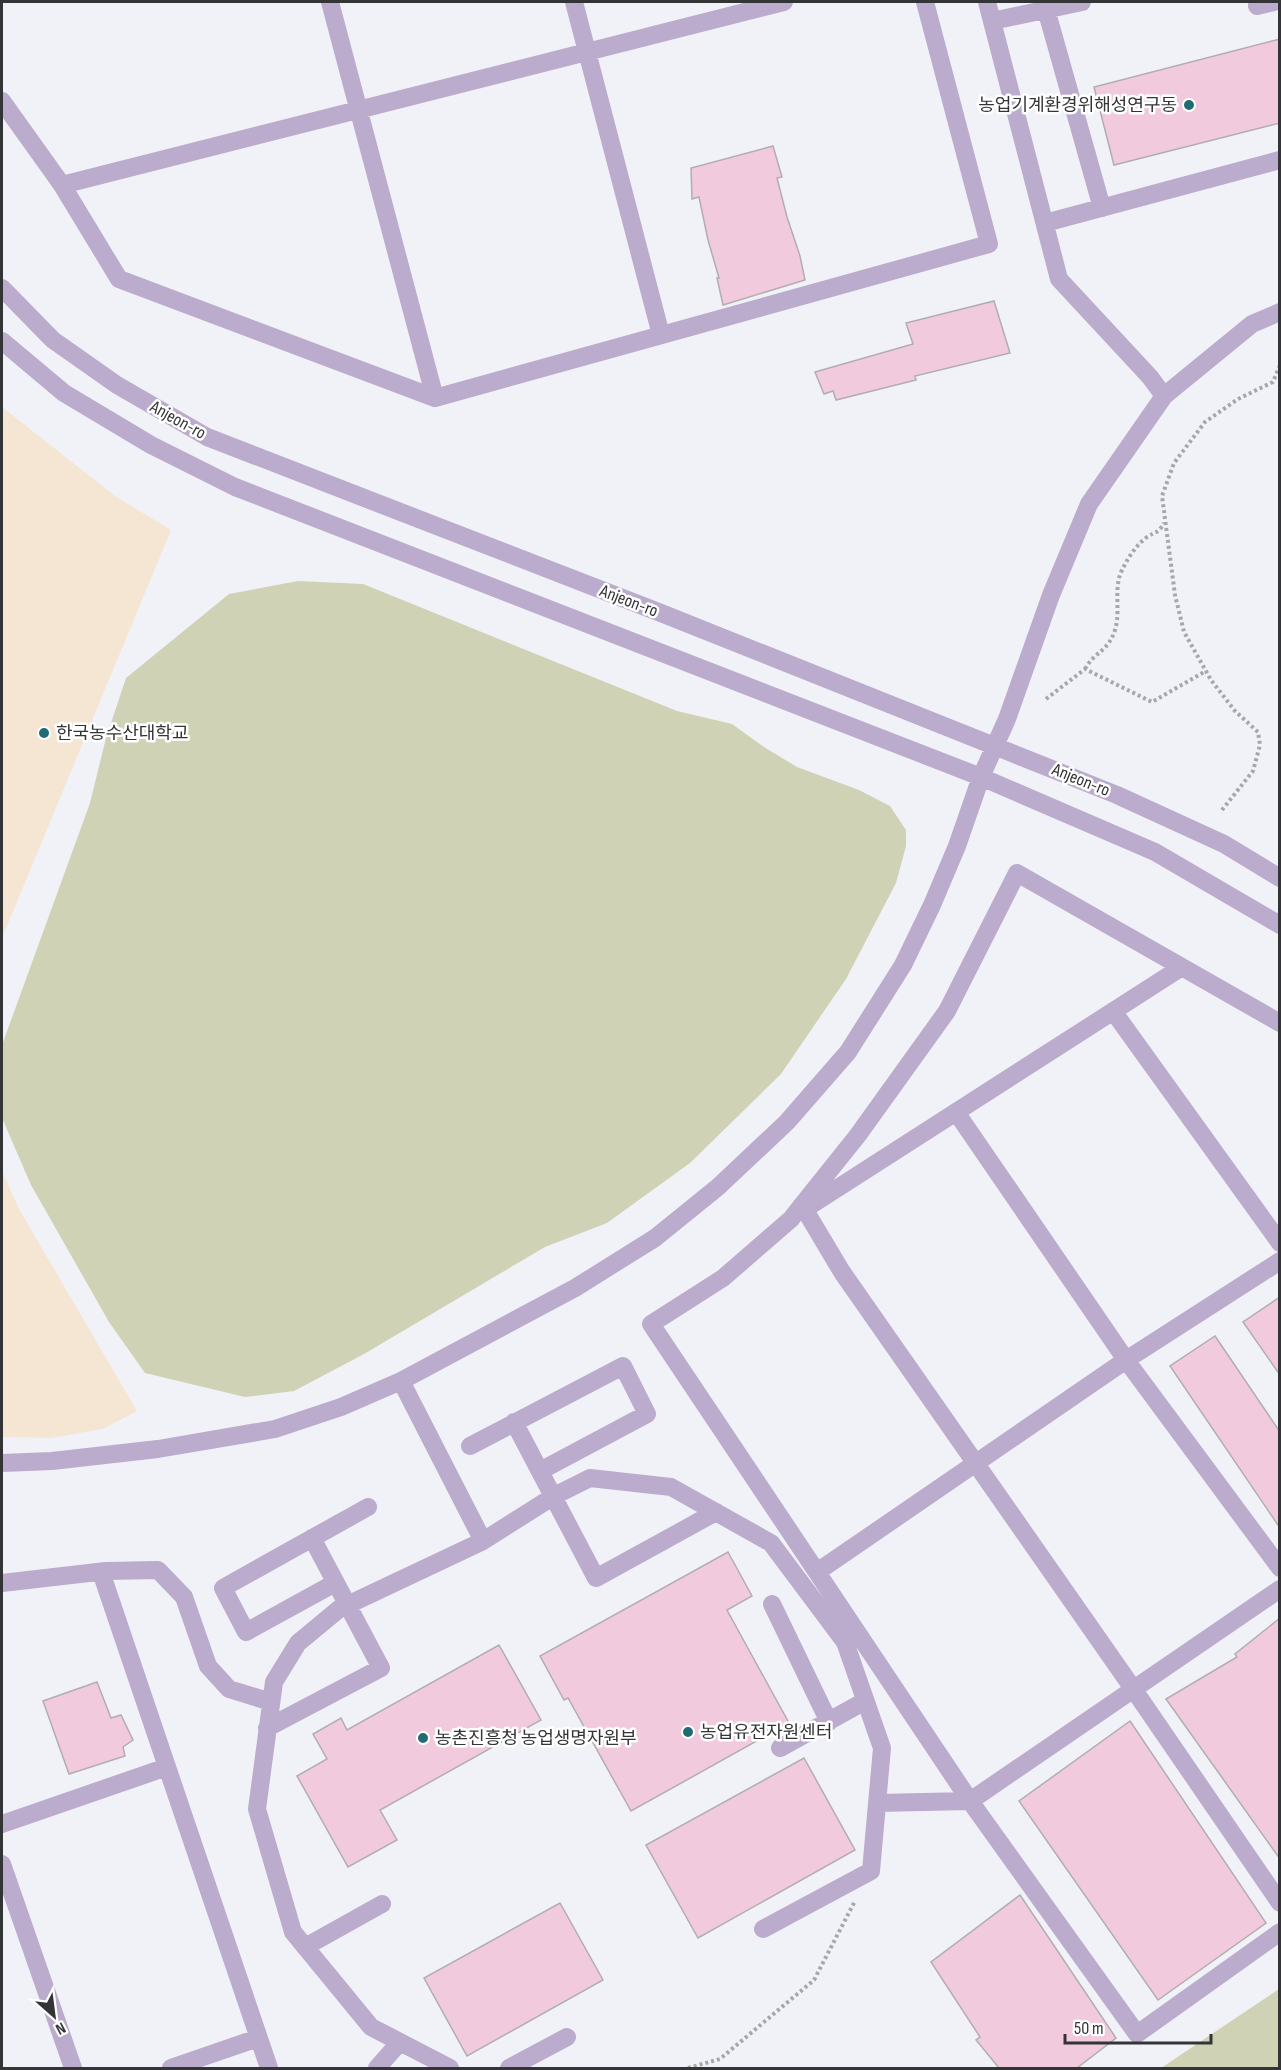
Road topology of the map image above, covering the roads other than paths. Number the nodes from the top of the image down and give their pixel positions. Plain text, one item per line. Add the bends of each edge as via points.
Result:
1 (330, 2) edge
2 (574, 2) edge
3 (784, 2) edge
4 (925, 2) edge
5 (987, 2) edge
6 (1082, 2) edge
7 (1045, 6) edge
8 (992, 21) junction
9 (588, 51) junction
10 (2, 101) edge
11 (359, 110) junction
12 (1280, 160) edge
13 (62, 185) junction
14 (1102, 208) junction
15 (1045, 223) junction
16 (2, 288) edge
17 (1280, 312) edge
18 (662, 335) junction
19 (2, 341) edge
20 (1164, 396) junction
21 (435, 398) junction
22 (994, 745) junction
23 (981, 777) junction
24 (1280, 878) edge
25 (1280, 925) edge
26 (1182, 967) junction
27 (1113, 1011) junction
28 (1280, 1023) edge
29 (956, 1112) junction
30 (799, 1211) junction
31 (1280, 1243) edge
32 (1280, 1261) edge
33 (1126, 1360) junction
34 (401, 1381) junction
35 (514, 1422) junction
36 (470, 1446) dead end
37 (2, 1463) edge
38 (976, 1465) junction
39 (540, 1471) junction
40 (554, 1496) junction
41 (368, 1507) dead end
42 (716, 1512) junction
43 (312, 1538) junction
44 (483, 1541) junction
45 (1280, 1568) edge
46 (101, 1572) junction
47 (817, 1572) junction
48 (2, 1583) edge
49 (335, 1583) junction
50 (1280, 1589) edge
51 (347, 1604) junction
52 (772, 1604) dead end
53 (1134, 1690) junction
54 (866, 1701) junction
55 (271, 1702) junction
56 (829, 1722) junction
57 (267, 1728) junction
58 (780, 1748) dead end
59 (167, 1767) junction
60 (970, 1801) junction
61 (877, 1803) junction
62 (2, 1824) edge
63 (2, 1864) edge
64 (1280, 1903) edge
65 (382, 1904) dead end
66 (763, 1929) dead end
67 (1280, 1932) edge
68 (305, 1947) junction
69 (567, 2037) dead end
70 (258, 2038) junction
71 (400, 2042) junction
72 (73, 2068) edge
73 (171, 2068) edge
74 (269, 2068) edge
75 (377, 2068) edge
76 (450, 2068) edge
77 (509, 2068) edge

1 - 11 street
2 - 9 street
3 - 9 street
4 - 18 street via 989,244
5 - 8 street
6 - 7 street
7 - 8 street
7 - 14 street
8 - 15 street
9 - 11 street
9 - 18 street
10 - 13 street
11 - 13 street
11 - 21 street
12 - 14 street
13 - 21 street via 119,279
14 - 15 street
15 - 20 street via 1059,279
16 - 22 street, Anjeon-ro via 53,340 117,385 207,437
17 - 20 street via 1252,324
18 - 21 street
19 - 23 street, Anjeon-ro via 64,393 151,445 235,487
20 - 22 street via 1089,504
22 - 23 street
22 - 24 street, Anjeon-ro via 1178,822
23 - 25 street, Anjeon-ro via 1155,852
23 - 34 street via 957,846 903,965 848,1052 787,1122 718,1187 655,1238 575,1288
26 - 27 street
26 - 28 street
26 - 30 street via 1017,873 947,1011
27 - 29 street
27 - 31 street
29 - 30 street
29 - 33 street
30 - 38 street
30 - 47 street via 723,1278 651,1324
32 - 33 street
33 - 38 street
33 - 45 street
34 - 37 street via 274,1429 158,1449
34 - 44 street
35 - 36 street
35 - 39 street
35 - 39 street via 623,1366 647,1414
38 - 47 street
38 - 53 street
39 - 40 street
40 - 42 street via 590,1478 671,1487
40 - 42 street via 596,1578
40 - 44 street
41 - 43 street
42 - 54 street via 771,1543 845,1642
43 - 49 street
43 - 49 street via 223,1588 246,1632
44 - 51 street
46 - 48 street
46 - 55 street via 158,1570 184,1597 208,1666 229,1689
46 - 59 street
47 - 60 street
49 - 51 street
50 - 53 street
51 - 55 street via 298,1643 274,1682
51 - 57 street via 381,1668
52 - 56 street
53 - 60 street
53 - 64 street
54 - 56 street
54 - 61 street via 882,1748
55 - 57 street
56 - 58 street
57 - 68 street via 257,1809 293,1932
59 - 62 street
59 - 70 street
60 - 61 street
60 - 67 street via 1137,2034
61 - 66 street via 871,1870
63 - 72 street
65 - 68 street
68 - 71 street via 371,2027
69 - 77 street
70 - 73 street
70 - 74 street
71 - 75 street
71 - 76 street

